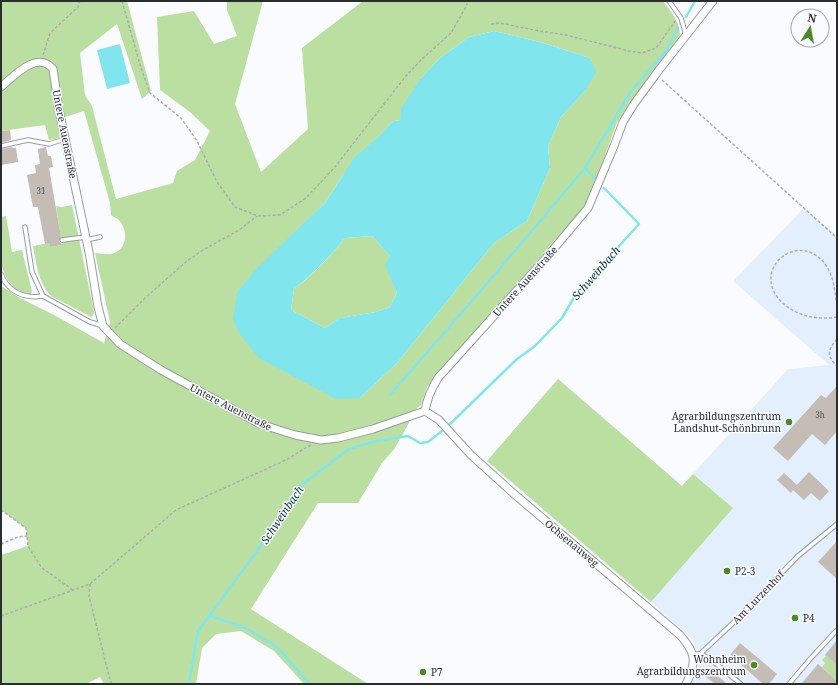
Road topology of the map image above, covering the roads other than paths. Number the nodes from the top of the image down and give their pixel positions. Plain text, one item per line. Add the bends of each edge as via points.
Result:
1 (669, 1) edge
2 (713, 1) edge
3 (686, 36) junction
4 (1, 87) edge
5 (66, 139) junction
6 (1, 146) edge
7 (25, 227) dead end
8 (100, 237) dead end
9 (86, 238) junction
10 (62, 240) dead end
11 (1, 274) edge
12 (43, 296) junction
13 (103, 326) junction
14 (425, 411) junction
15 (837, 524) edge
16 (836, 631) dead end
17 (697, 654) junction
18 (686, 684) edge
19 (741, 684) edge
20 (789, 684) edge

1 - 3 lane via 679,15
2 - 3 street, Untere Auenstraße
3 - 14 street, Untere Auenstraße via 622,122 588,208 438,378 431,390
4 - 5 street, Untere Auenstraße via 35,62 50,66 53,69
5 - 6 lane via 49,144 28,140
5 - 9 street, Untere Auenstraße
7 - 12 lane via 32,272
8 - 9 lane
9 - 10 lane
9 - 13 street, Untere Auenstraße
11 - 12 lane via 15,292 32,298
12 - 13 lane via 90,322
13 - 14 street, Untere Auenstraße via 134,354 260,424 278,431 321,440 362,433
14 - 17 street, Ochsenauweg via 439,420 471,455 513,493 680,635
15 - 17 lane, Am Lurzenhof via 798,556 733,622
16 - 20 lane
17 - 18 street
17 - 19 lane via 709,658

